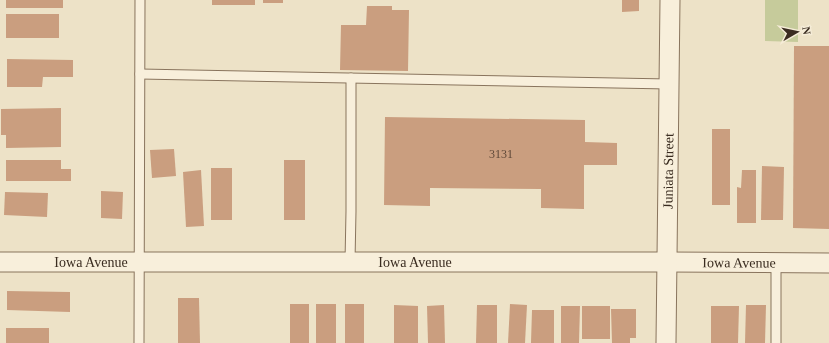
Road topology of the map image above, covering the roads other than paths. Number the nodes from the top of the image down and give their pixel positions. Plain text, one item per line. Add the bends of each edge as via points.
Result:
1 (140, 0) edge
2 (670, 0) edge
3 (140, 74) junction
4 (351, 78) junction
5 (669, 84) junction
6 (0, 262) edge
7 (350, 262) junction
8 (666, 262) junction
9 (140, 263) junction
10 (829, 263) edge
11 (776, 264) junction
12 (139, 343) edge
13 (666, 343) edge
14 (776, 343) edge

1 - 3 lane
2 - 5 street, Juniata Street
3 - 4 lane
3 - 9 lane
4 - 5 lane
4 - 7 lane
5 - 8 street, Juniata Street
6 - 9 street, Iowa Avenue
7 - 8 street, Iowa Avenue
7 - 9 street, Iowa Avenue
8 - 11 street, Iowa Avenue
8 - 13 street, Juniata Street
9 - 12 lane
10 - 11 street, Iowa Avenue
11 - 14 lane

